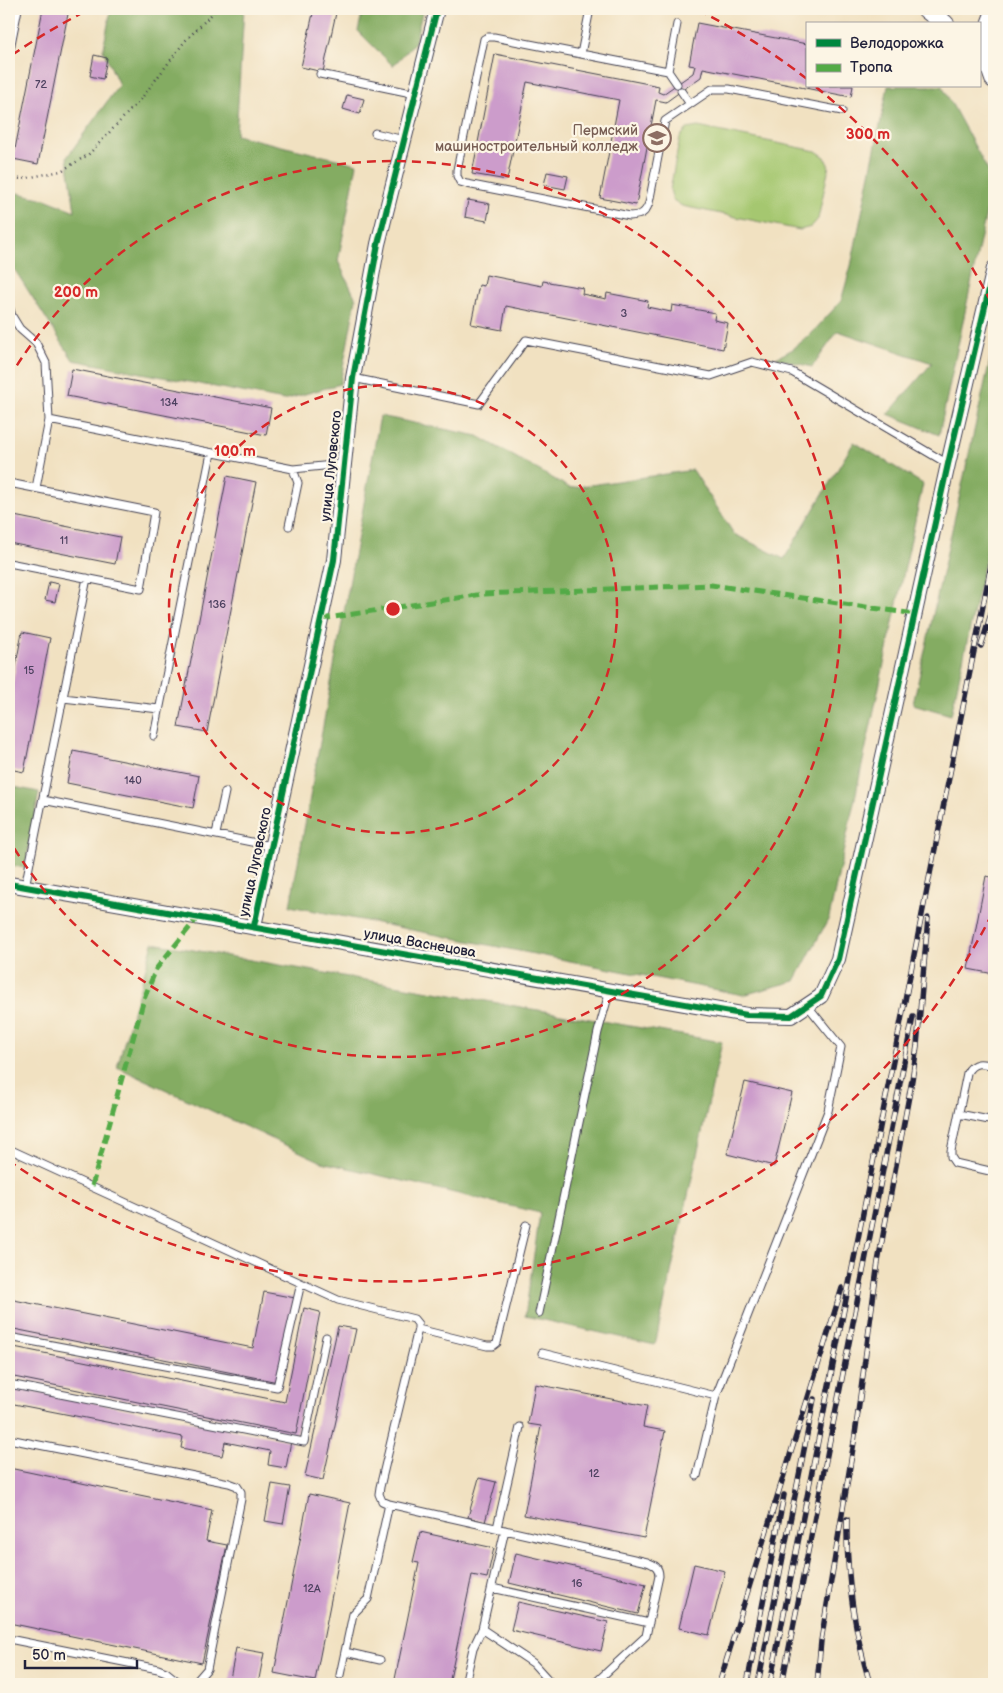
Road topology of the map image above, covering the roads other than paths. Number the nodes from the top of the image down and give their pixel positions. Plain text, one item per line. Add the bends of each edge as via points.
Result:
1 (18, 9) edge
2 (437, 9) edge
3 (590, 9) edge
4 (926, 9) edge
5 (994, 14) edge
6 (942, 22) edge
7 (677, 24) dead end
8 (10, 37) edge
9 (9, 54) edge
10 (581, 54) junction
11 (980, 70) edge
12 (668, 71) junction
13 (320, 74) dead end
14 (994, 79) edge
15 (994, 84) edge
16 (416, 94) junction
17 (690, 104) junction
18 (842, 111) dead end
19 (374, 133) dead end
20 (404, 140) junction
21 (994, 268) edge
22 (9, 306) edge
23 (353, 378) junction
24 (49, 420) junction
25 (210, 453) junction
26 (344, 464) junction
27 (948, 464) junction
28 (293, 469) junction
29 (9, 482) edge
30 (36, 488) junction
31 (289, 526) dead end
32 (9, 563) edge
33 (87, 578) junction
34 (63, 698) junction
35 (159, 709) junction
36 (154, 736) dead end
37 (225, 792) dead end
38 (43, 800) junction
39 (216, 834) junction
40 (271, 846) junction
41 (9, 884) edge
42 (25, 887) junction
43 (254, 926) junction
44 (610, 990) junction
45 (807, 1005) junction
46 (994, 1066) edge
47 (959, 1114) junction
48 (994, 1121) edge
49 (9, 1149) edge
50 (994, 1172) edge
51 (526, 1225) dead end
52 (301, 1283) junction
53 (539, 1313) dead end
54 (418, 1329) junction
55 (9, 1337) edge
56 (326, 1337) dead end
57 (542, 1353) dead end
58 (9, 1384) edge
59 (716, 1396) junction
60 (520, 1427) dead end
61 (9, 1440) edge
62 (697, 1476) dead end
63 (389, 1504) junction
64 (501, 1529) junction
65 (492, 1588) junction
66 (649, 1623) junction
67 (482, 1629) junction
68 (9, 1639) edge
69 (345, 1652) junction
70 (380, 1660) dead end
71 (340, 1675) dead end
72 (181, 1684) edge
73 (194, 1684) edge
74 (465, 1684) edge
75 (552, 1684) edge
76 (594, 1684) edge

1 - 8 lane
2 - 16 street, улица Луговского
3 - 10 lane
4 - 6 street
5 - 14 street via 986,39 988,64
7 - 12 lane
8 - 9 lane
10 - 12 lane
10 - 17 lane via 494,37 484,39 457,170 460,182 630,216 640,215 649,203 665,120
11 - 15 street
12 - 17 lane
13 - 16 lane
16 - 20 street, улица Луговского
17 - 18 lane via 712,89 719,88
19 - 20 lane
20 - 23 street, улица Луговского via 378,244
21 - 27 street
22 - 24 lane via 20,329 36,344 46,363
23 - 26 street, улица Луговского
23 - 27 lane via 479,404 526,340 711,376 752,362 792,372
24 - 25 lane
24 - 30 lane
25 - 28 lane
25 - 35 lane
26 - 28 lane
26 - 40 street, улица Луговского via 334,560
27 - 45 street, улица Васнецова via 838,959 821,996
28 - 31 lane via 298,483
29 - 30 lane
30 - 33 lane via 154,512 141,589
32 - 33 lane
33 - 34 lane
34 - 35 lane
34 - 38 lane
35 - 36 lane
37 - 39 lane
38 - 39 lane
38 - 42 lane
39 - 40 lane
40 - 43 street, улица Луговского
41 - 42 street, улица Васнецова
42 - 43 street, улица Васнецова
43 - 44 street, улица Васнецова
44 - 45 street, улица Васнецова via 747,1015 791,1016
44 - 53 lane via 598,1032
45 - 59 lane via 841,1047 828,1111
46 - 47 lane via 975,1064 970,1067
47 - 48 lane
47 - 50 lane via 951,1151 955,1163
49 - 52 lane
51 - 54 lane via 497,1343 487,1346
52 - 54 lane via 338,1300 408,1316 418,1324
52 - 55 lane via 277,1387
54 - 63 lane via 380,1487 382,1500
56 - 58 lane via 304,1442
57 - 59 lane
59 - 62 lane
60 - 64 lane
61 - 73 lane via 237,1486 241,1499 207,1669
63 - 64 lane
63 - 69 lane via 368,1598 353,1614
64 - 65 lane
64 - 66 lane via 656,1565 659,1576
65 - 66 lane
65 - 67 lane
66 - 76 lane via 646,1636
67 - 74 lane via 473,1648
67 - 75 lane via 533,1663
68 - 72 lane via 158,1668
69 - 70 lane
69 - 71 lane

